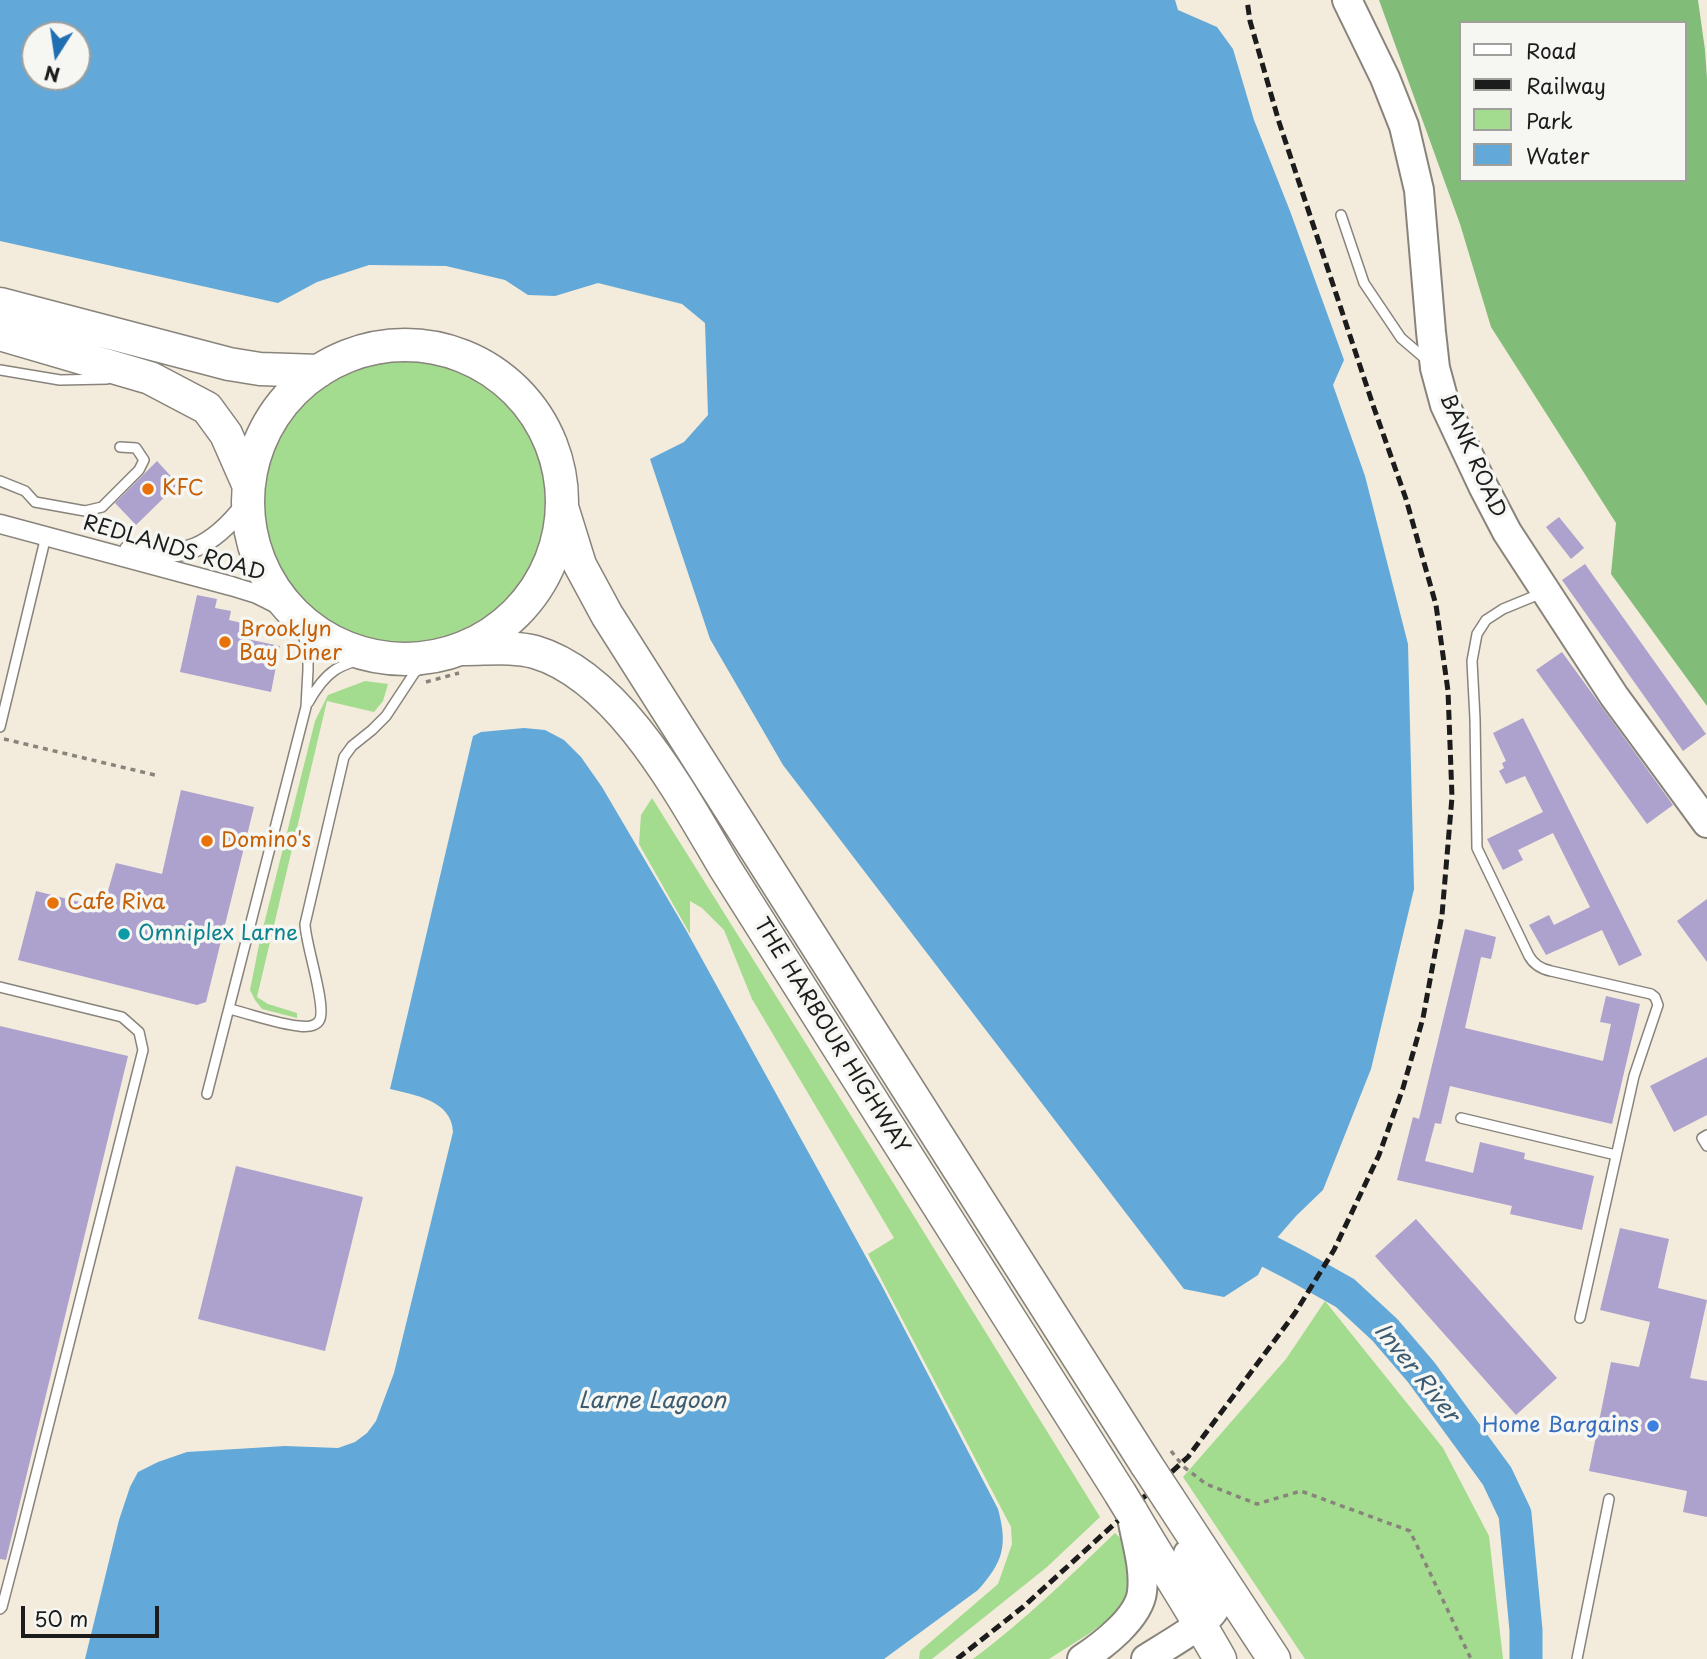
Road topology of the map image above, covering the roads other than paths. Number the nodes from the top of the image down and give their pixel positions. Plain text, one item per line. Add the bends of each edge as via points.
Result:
1 (1347, 0) edge
2 (1340, 215) dead end
3 (0, 304) edge
4 (0, 334) edge
5 (1435, 368) junction
6 (0, 370) edge
7 (319, 371) junction
8 (150, 378) junction
9 (120, 447) dead end
10 (0, 480) edge
11 (20, 481) dead end
12 (247, 494) junction
13 (562, 507) junction
14 (0, 524) edge
15 (46, 536) junction
16 (1545, 592) junction
17 (293, 614) junction
18 (375, 656) junction
19 (455, 660) junction
20 (306, 707) junction
21 (0, 727) edge
22 (1707, 823) edge
23 (0, 987) edge
24 (229, 1009) junction
25 (207, 1094) dead end
26 (1461, 1118) dead end
27 (1707, 1135) edge
28 (1707, 1146) edge
29 (1616, 1155) junction
30 (1580, 1318) dead end
31 (1147, 1485) junction
32 (1609, 1499) dead end
33 (0, 1609) edge
34 (1201, 1624) junction
35 (1082, 1659) edge
36 (1146, 1659) edge
37 (1220, 1659) edge
38 (1274, 1659) edge
39 (1577, 1659) edge

1 - 5 main road, BANK ROAD via 1404,126 1419,190
2 - 5 lane via 1364,283 1401,338
3 - 7 highway via 229,365
4 - 8 highway
5 - 16 main road, BANK ROAD via 1445,405 1483,486
6 - 8 lane via 60,380
7 - 12 highway via 296,388 264,430 254,454
7 - 13 highway via 346,355 401,346 455,353 485,365 524,396 538,416 557,461
8 - 12 highway via 206,408 226,434
9 - 10 lane via 136,448 144,460 102,508 85,511 35,502
10 - 11 lane
12 - 15 street, REDLANDS ROAD via 221,533 191,550 137,551
12 - 17 highway via 253,548 269,582
13 - 19 highway via 559,533 541,581 511,617
13 - 31 highway via 580,565 607,615 1086,1369
14 - 15 street, REDLANDS ROAD
15 - 17 street, REDLANDS ROAD via 232,586
15 - 21 lane
16 - 22 main road, BANK ROAD
16 - 29 lane via 1488,619 1475,643 1476,841 1534,963 1550,971 1651,994 1657,1000
17 - 18 highway, THE HARBOUR HIGHWAY via 332,640
17 - 20 lane via 308,654
18 - 19 highway, THE HARBOUR HIGHWAY
18 - 20 lane via 331,672
19 - 24 lane via 415,673 386,716 345,754 305,924 321,1001 319,1021 299,1027
19 - 31 highway, THE HARBOUR HIGHWAY via 513,648 535,652 566,665 638,732 724,868
20 - 24 lane
23 - 33 lane via 122,1017 139,1032 142,1049
24 - 25 lane
26 - 29 lane
27 - 28 lane via 1702,1138
29 - 30 lane
31 - 34 highway via 1164,1568
31 - 35 main road via 1142,1596 1116,1633
31 - 38 highway
32 - 39 lane
34 - 36 main road
34 - 37 highway

